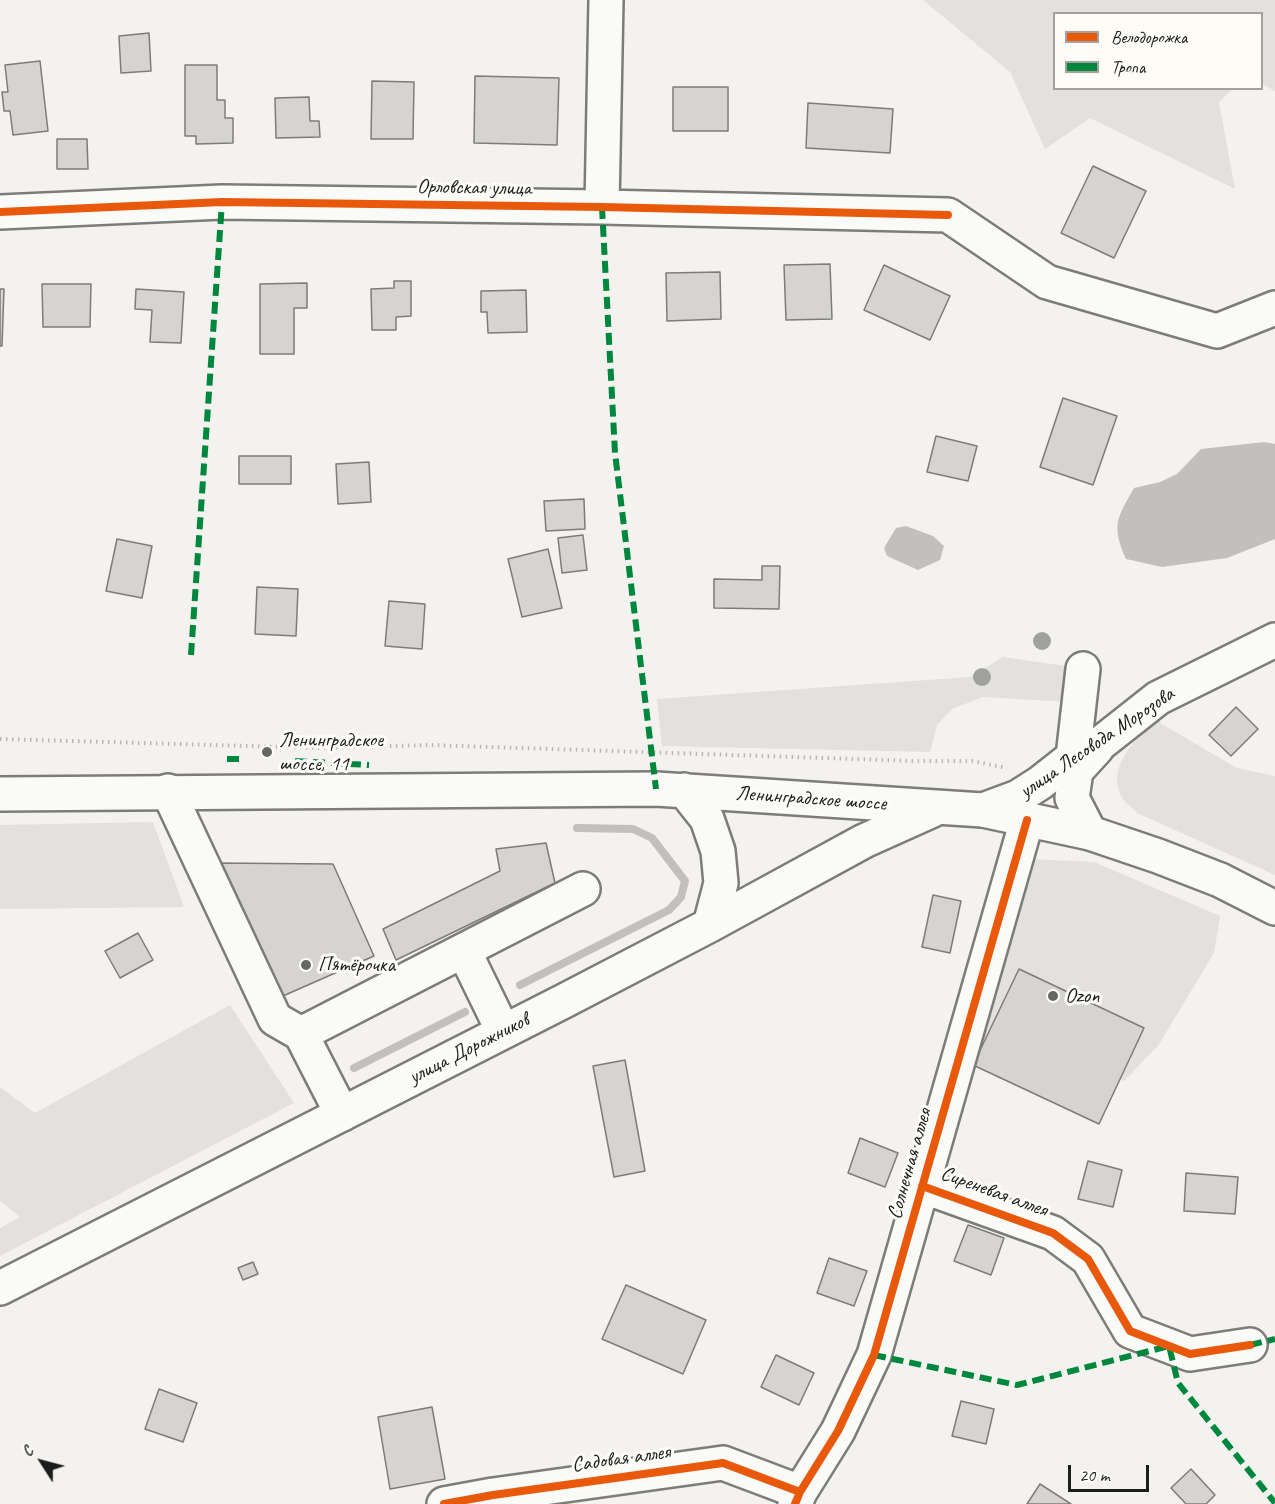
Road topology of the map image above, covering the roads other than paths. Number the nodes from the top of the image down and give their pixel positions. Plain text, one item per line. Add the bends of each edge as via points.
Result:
1 (606, 0) edge
2 (602, 207) junction
3 (0, 212) edge
4 (1275, 308) edge
5 (1275, 640) edge
6 (1083, 669) dead end
7 (1087, 750) junction
8 (684, 790) junction
9 (168, 791) junction
10 (0, 794) edge
11 (938, 808) junction
12 (983, 810) junction
13 (1027, 820) junction
14 (1090, 833) junction
15 (583, 889) dead end
16 (1275, 908) edge
17 (710, 925) junction
18 (464, 951) junction
19 (503, 1031) junction
20 (302, 1034) junction
21 (342, 1114) junction
22 (922, 1186) junction
23 (0, 1288) edge
24 (1250, 1345) dead end
25 (798, 1498) edge
26 (444, 1504) edge

1 - 2 street
2 - 3 street, Орловская улица via 222,202
2 - 4 street, Орловская улица via 948,215 1047,282 1217,331
5 - 7 street, улица Лесовода Морозова via 1158,698
6 - 7 street
7 - 12 street, улица Лесовода Морозова via 1018,797
7 - 14 street via 1076,771 1072,798
8 - 9 street, Ленинградское шоссе
8 - 11 street, Ленинградское шоссе
8 - 17 street via 707,819 718,851 721,883
9 - 10 street, Ленинградское шоссе
9 - 20 street via 275,1019
11 - 12 street, Ленинградское шоссе
11 - 17 street, улица Дорожников via 864,841
12 - 13 street
13 - 14 street
13 - 22 street, Солнечная аллея
14 - 16 street via 1220,880
15 - 18 street
17 - 19 street, улица Дорожников
18 - 19 street
18 - 20 street
19 - 21 street, улица Дорожников
20 - 21 street
21 - 23 street, улица Дорожников
22 - 24 street, Сиреневая аллея via 1053,1233 1088,1259 1130,1331 1190,1354
22 - 25 street, Солнечная аллея via 874,1355 838,1431
25 - 26 street, Садовая аллея via 723,1463

